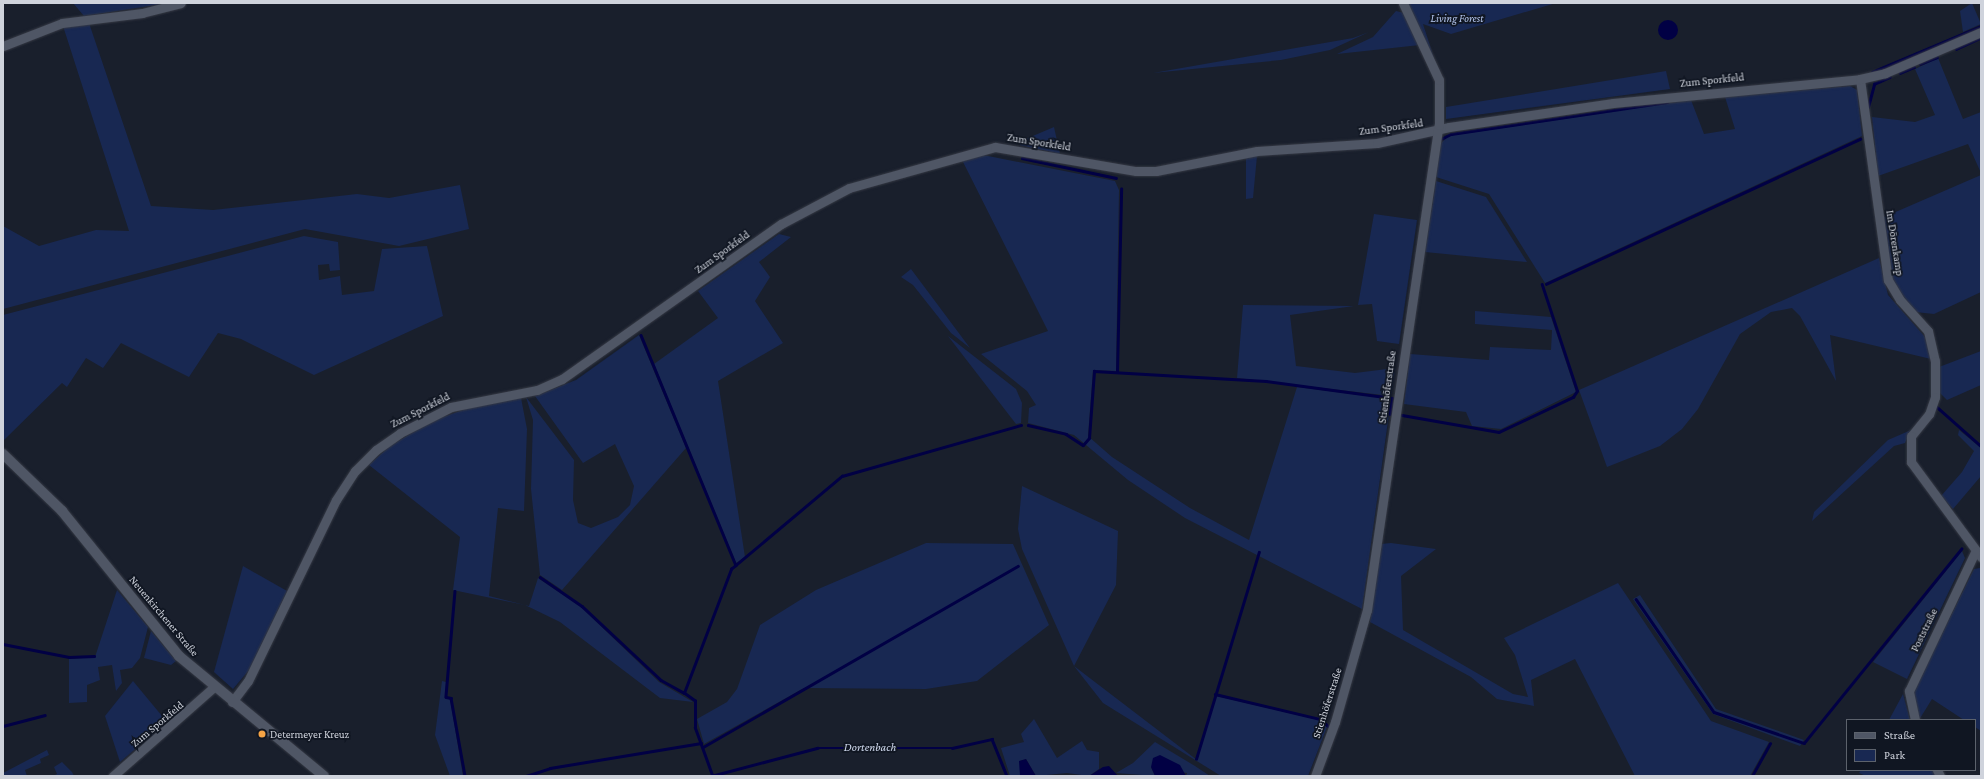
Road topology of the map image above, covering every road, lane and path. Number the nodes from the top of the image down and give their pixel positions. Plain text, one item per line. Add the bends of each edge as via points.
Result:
1 (181, 3) edge
2 (1403, 3) edge
3 (1981, 32) edge
4 (3, 46) edge
5 (1860, 79) junction
6 (1437, 132) junction
7 (3, 454) edge
8 (1978, 554) edge
9 (214, 687) junction
10 (232, 702) junction
11 (1915, 719) edge
12 (113, 776) edge
13 (324, 776) edge
14 (1315, 776) edge

1 - 4 street via 142,13 58,24
2 - 6 street, Stienhöferstraße via 1439,80
3 - 5 street, Zum Sporkfeld via 1885,73
5 - 6 street, Zum Sporkfeld via 1621,102
5 - 8 street, Im Dörenkamp via 1888,280 1900,300 1928,330 1935,361 1935,397 1929,414 1911,436 1911,462
6 - 10 street, Zum Sporkfeld via 1377,143 1257,151 1156,171 1136,171 995,148 838,193 781,224 562,380 530,391 451,407 400,432 376,450 355,471 336,500 248,681
6 - 14 street, Stienhöferstraße via 1367,610 1335,722
7 - 9 street, Neuenkirchener Straße via 45,491 179,656
8 - 11 street, Poststraße via 1908,691
9 - 10 street, Neuenkirchener Straße
9 - 12 street, Zum Sporkfeld
10 - 13 street, Neuenkirchener Straße

